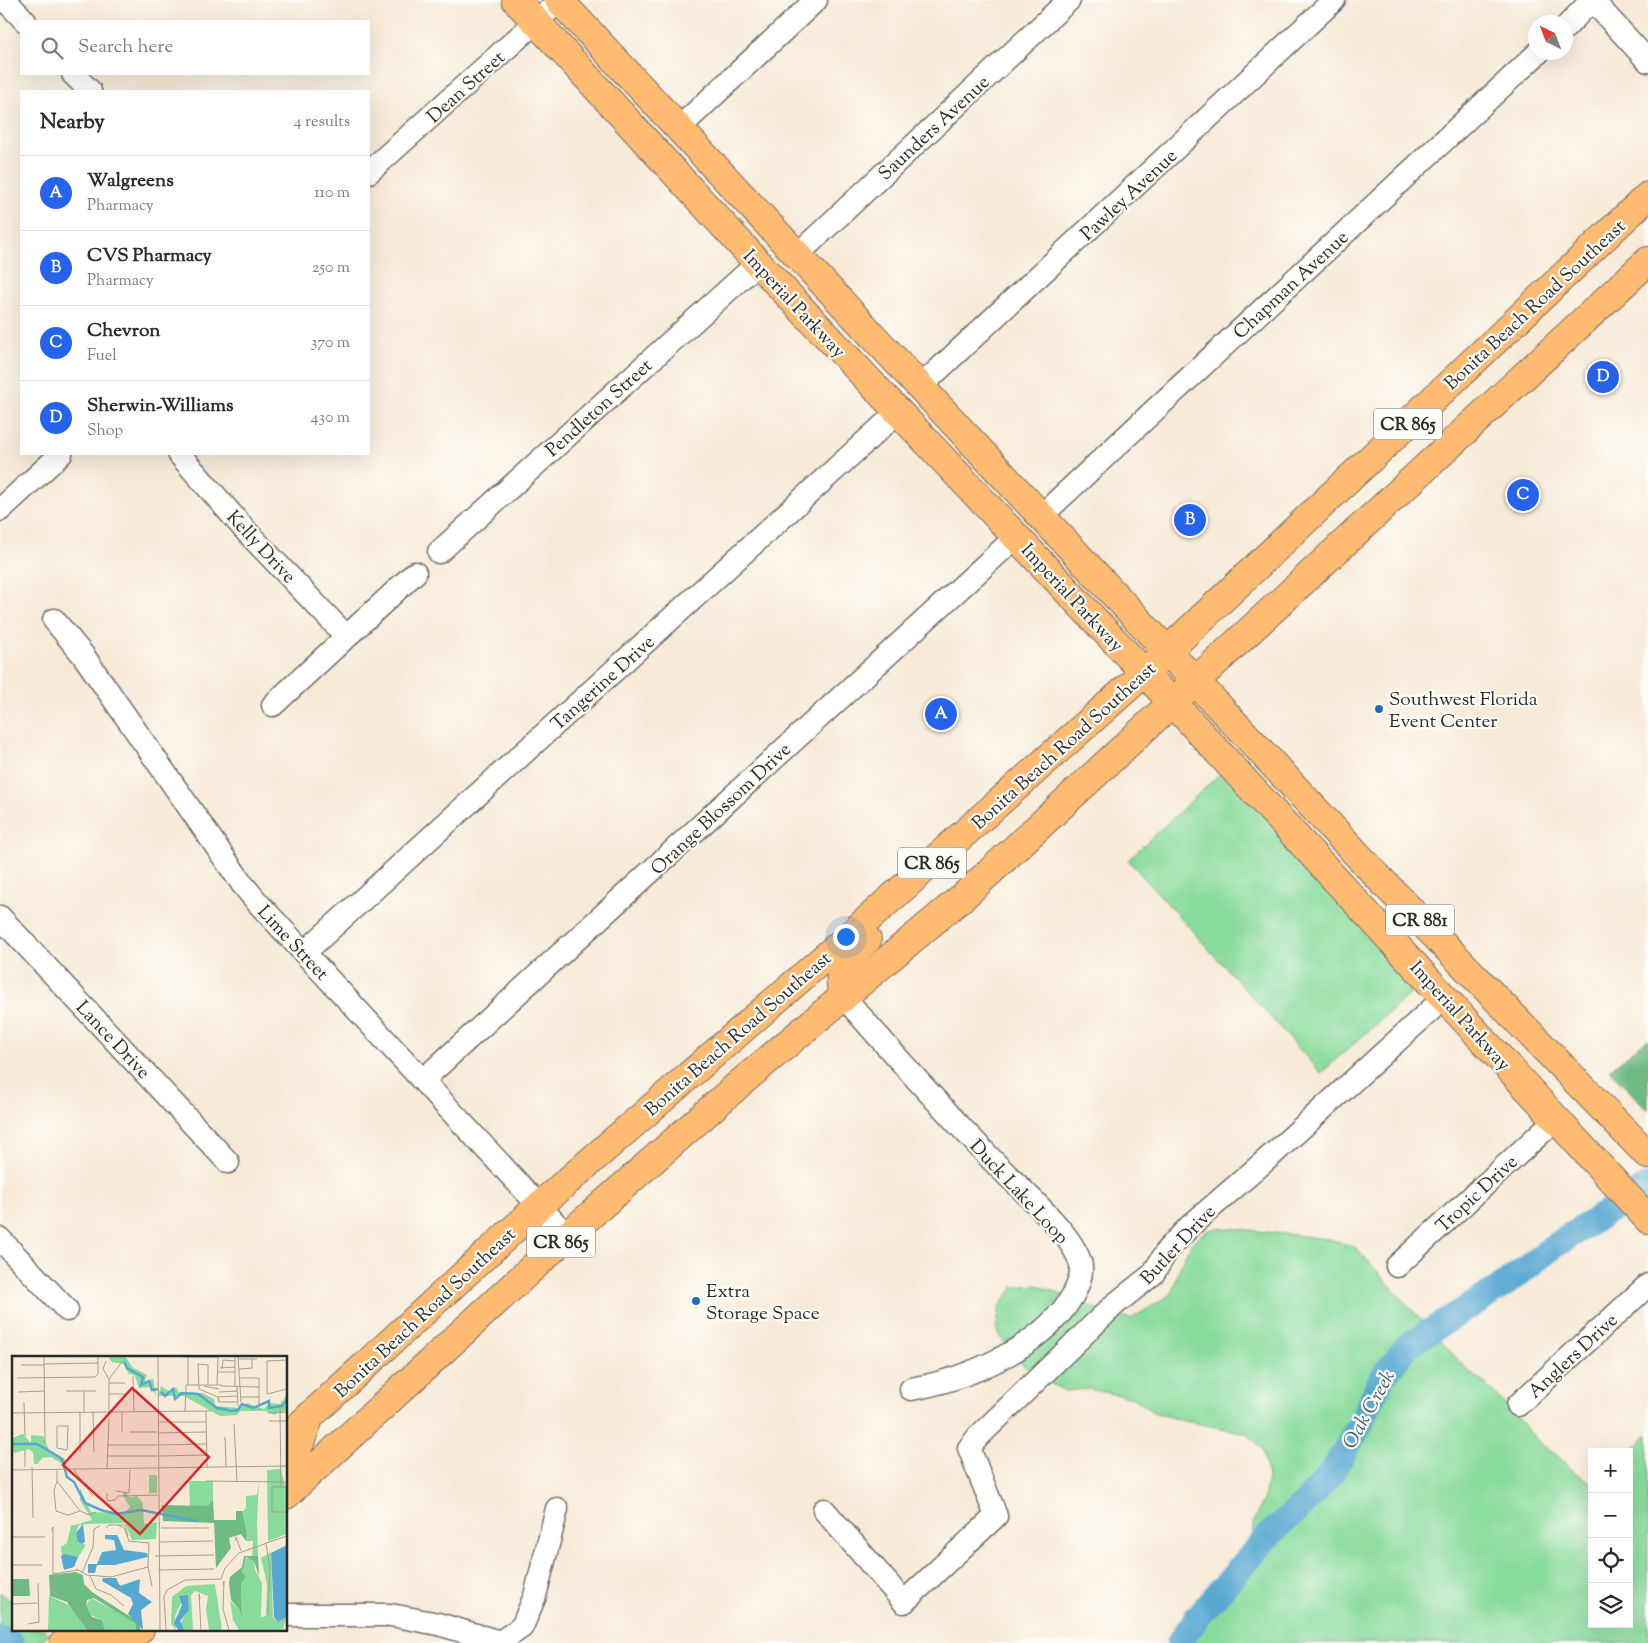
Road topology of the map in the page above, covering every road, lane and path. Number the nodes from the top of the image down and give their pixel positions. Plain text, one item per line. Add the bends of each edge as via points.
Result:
1 (5, 0) edge
2 (516, 0) edge
3 (560, 0) edge
4 (816, 0) edge
5 (1069, 0) edge
6 (1334, 0) edge
7 (1592, 0) edge
8 (24, 20) edge
9 (1573, 20) edge
10 (536, 23) junction
11 (1530, 60) edge
12 (1648, 61) edge
13 (74, 75) edge
14 (89, 90) edge
15 (679, 128) junction
16 (370, 171) edge
17 (1648, 196) edge
18 (798, 254) junction
19 (1648, 260) edge
20 (758, 263) junction
21 (921, 386) junction
22 (898, 412) junction
23 (60, 455) edge
24 (180, 455) edge
25 (0, 510) edge
26 (1041, 516) junction
27 (1017, 536) junction
28 (439, 552) dead end
29 (415, 573) dead end
30 (54, 620) dead end
31 (346, 637) junction
32 (1168, 651) junction
33 (1144, 673) junction
34 (1196, 681) junction
35 (1173, 702) junction
36 (273, 704) dead end
37 (956, 841) junction
38 (0, 917) edge
39 (305, 952) junction
40 (1445, 996) junction
41 (844, 997) junction
42 (1513, 1015) junction
43 (423, 1080) junction
44 (1579, 1083) junction
45 (1556, 1120) junction
46 (1648, 1155) edge
47 (228, 1162) dead end
48 (539, 1206) junction
49 (1646, 1216) edge
50 (567, 1236) junction
51 (0, 1239) edge
52 (1397, 1266) dead end
53 (1648, 1285) edge
54 (67, 1310) dead end
55 (911, 1389) dead end
56 (1518, 1404) dead end
57 (310, 1417) junction
58 (288, 1436) edge
59 (288, 1468) edge
60 (288, 1493) edge
61 (557, 1510) dead end
62 (824, 1510) dead end
63 (288, 1615) edge
64 (78, 1630) edge
65 (102, 1630) edge
66 (139, 1630) edge
67 (502, 1642) edge
68 (64, 1643) edge
69 (95, 1643) edge
70 (125, 1643) edge

1 - 8 street
2 - 10 main road, Imperial Parkway
3 - 10 street, Dean Street
3 - 15 main road, Imperial Parkway
4 - 15 street
5 - 18 street, Saunders Avenue
6 - 21 street, Pawley Avenue
7 - 9 street
7 - 12 street
10 - 16 street, Dean Street
10 - 20 main road, Imperial Parkway
11 - 26 street, Chapman Avenue
13 - 14 street
15 - 18 main road, Imperial Parkway
17 - 32 main road, Bonita Beach Road Southeast / CR 865
18 - 21 main road, Imperial Parkway
19 - 34 main road, CR 865
20 - 22 main road, Imperial Parkway
20 - 28 street, Pendleton Street
21 - 26 main road, Imperial Parkway
22 - 27 main road, Imperial Parkway
22 - 39 street, Tangerine Drive
23 - 25 street
24 - 31 street, Kelly Drive
26 - 32 main road, Imperial Parkway
27 - 33 main road, Imperial Parkway
27 - 43 street, Orange Blossom Drive
29 - 31 street
30 - 39 street, Lime Street via 83,655 243,885
31 - 36 street
32 - 33 main road, Bonita Beach Road Southeast / CR 865
32 - 34 main road, Imperial Parkway / CR 881
33 - 35 main road, Imperial Parkway / CR 881
33 - 37 main road, Bonita Beach Road Southeast / CR 865
34 - 35 main road, CR 865
34 - 42 main road, Imperial Parkway / CR 881 via 1387,886
35 - 40 main road, Imperial Parkway / CR 881
35 - 41 main road, CR 865 via 966,894
37 - 41 main road via 938,875 850,955 841,969 839,983
37 - 48 main road, Bonita Beach Road Southeast / CR 865
38 - 47 street, Lance Drive
39 - 43 street, Lime Street
40 - 42 main road via 1457,989 1469,991
40 - 45 main road, Imperial Parkway / CR 881
40 - 62 street, Butler Drive via 1274,1154 1190,1226 1168,1249 1153,1274 1107,1312 968,1448 996,1516 904,1602
41 - 50 main road, CR 865 via 738,1085
41 - 55 street, Duck Lake Loop via 926,1089 1056,1224 1079,1258 1082,1270 1066,1307 1024,1345 996,1362 955,1379
42 - 44 main road, Imperial Parkway / CR 881
43 - 48 street, Lime Street
44 - 45 main road
44 - 46 main road, Imperial Parkway / CR 881
45 - 49 main road, Imperial Parkway / CR 881
45 - 52 street, Tropic Drive
48 - 50 street, Lime Street
48 - 57 main road, Bonita Beach Road Southeast / CR 865
50 - 60 main road, CR 865
51 - 54 street
53 - 56 street, Anglers Drive
57 - 58 main road, Bonita Beach Road Southeast / CR 865
57 - 59 main road
61 - 67 street via 535,1596 522,1627
63 - 67 street via 391,1615
64 - 68 main road
65 - 69 main road
66 - 70 main road

